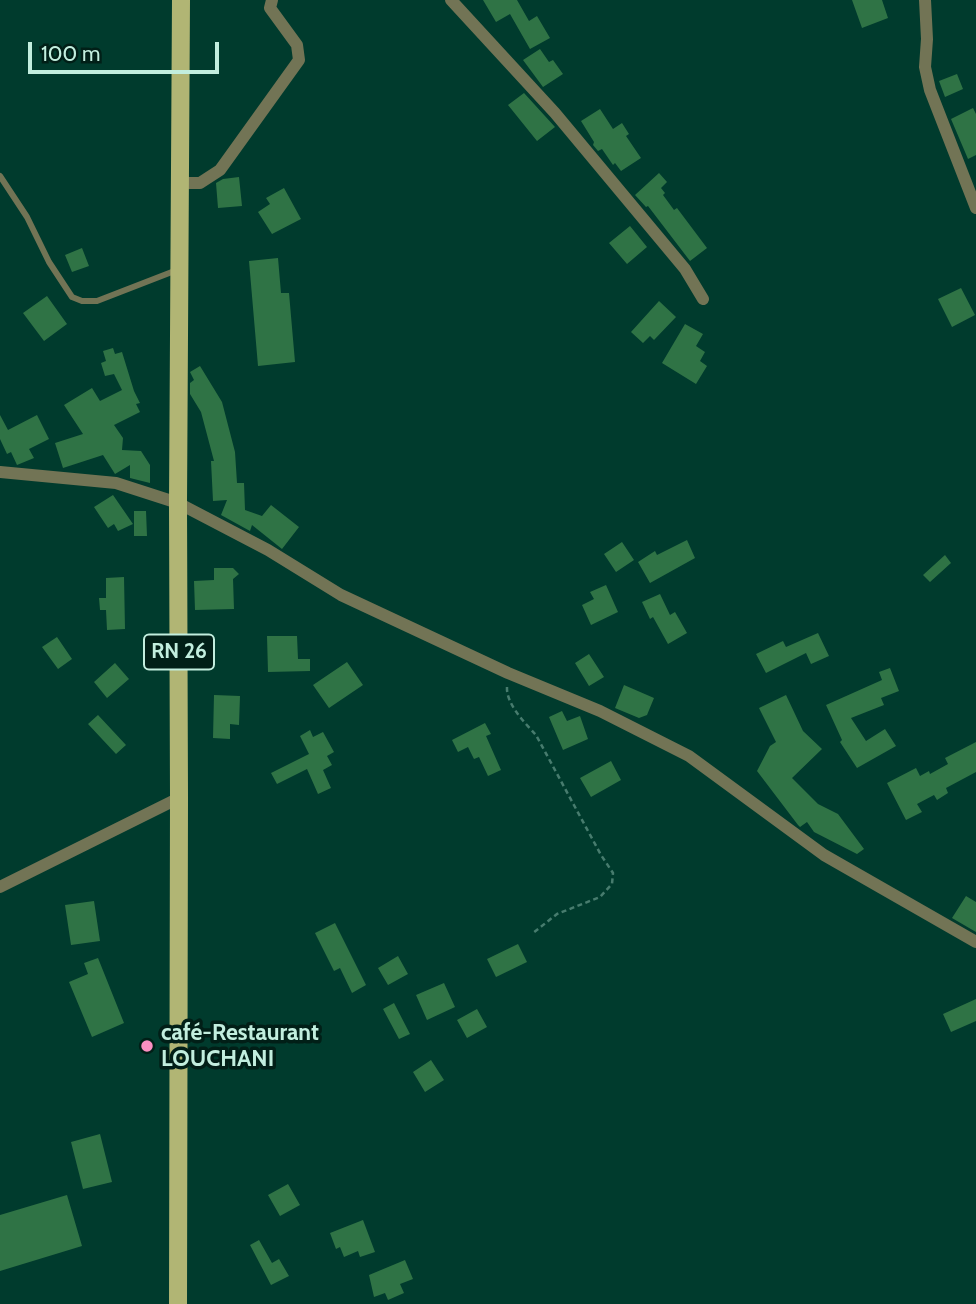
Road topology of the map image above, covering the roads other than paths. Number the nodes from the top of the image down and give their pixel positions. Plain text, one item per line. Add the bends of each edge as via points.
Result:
1 (181, 0) edge
2 (272, 0) edge
3 (452, 0) edge
4 (925, 0) edge
5 (0, 176) edge
6 (181, 183) junction
7 (976, 208) edge
8 (179, 269) junction
9 (703, 299) dead end
10 (0, 472) edge
11 (178, 503) junction
12 (179, 798) junction
13 (0, 887) edge
14 (976, 942) edge
15 (178, 1304) edge

1 - 6 main road, RN 26
2 - 6 street via 270,8 297,45 299,60 220,170 200,183
3 - 9 street via 581,144 685,269
4 - 7 street via 925,67 930,90
5 - 8 lane via 72,297 97,301
6 - 8 main road, RN 26
8 - 11 main road, RN 26
10 - 11 street via 116,483
11 - 12 main road, RN 26
11 - 14 street via 341,595 689,756 824,855
12 - 13 street
12 - 15 main road, RN 26

